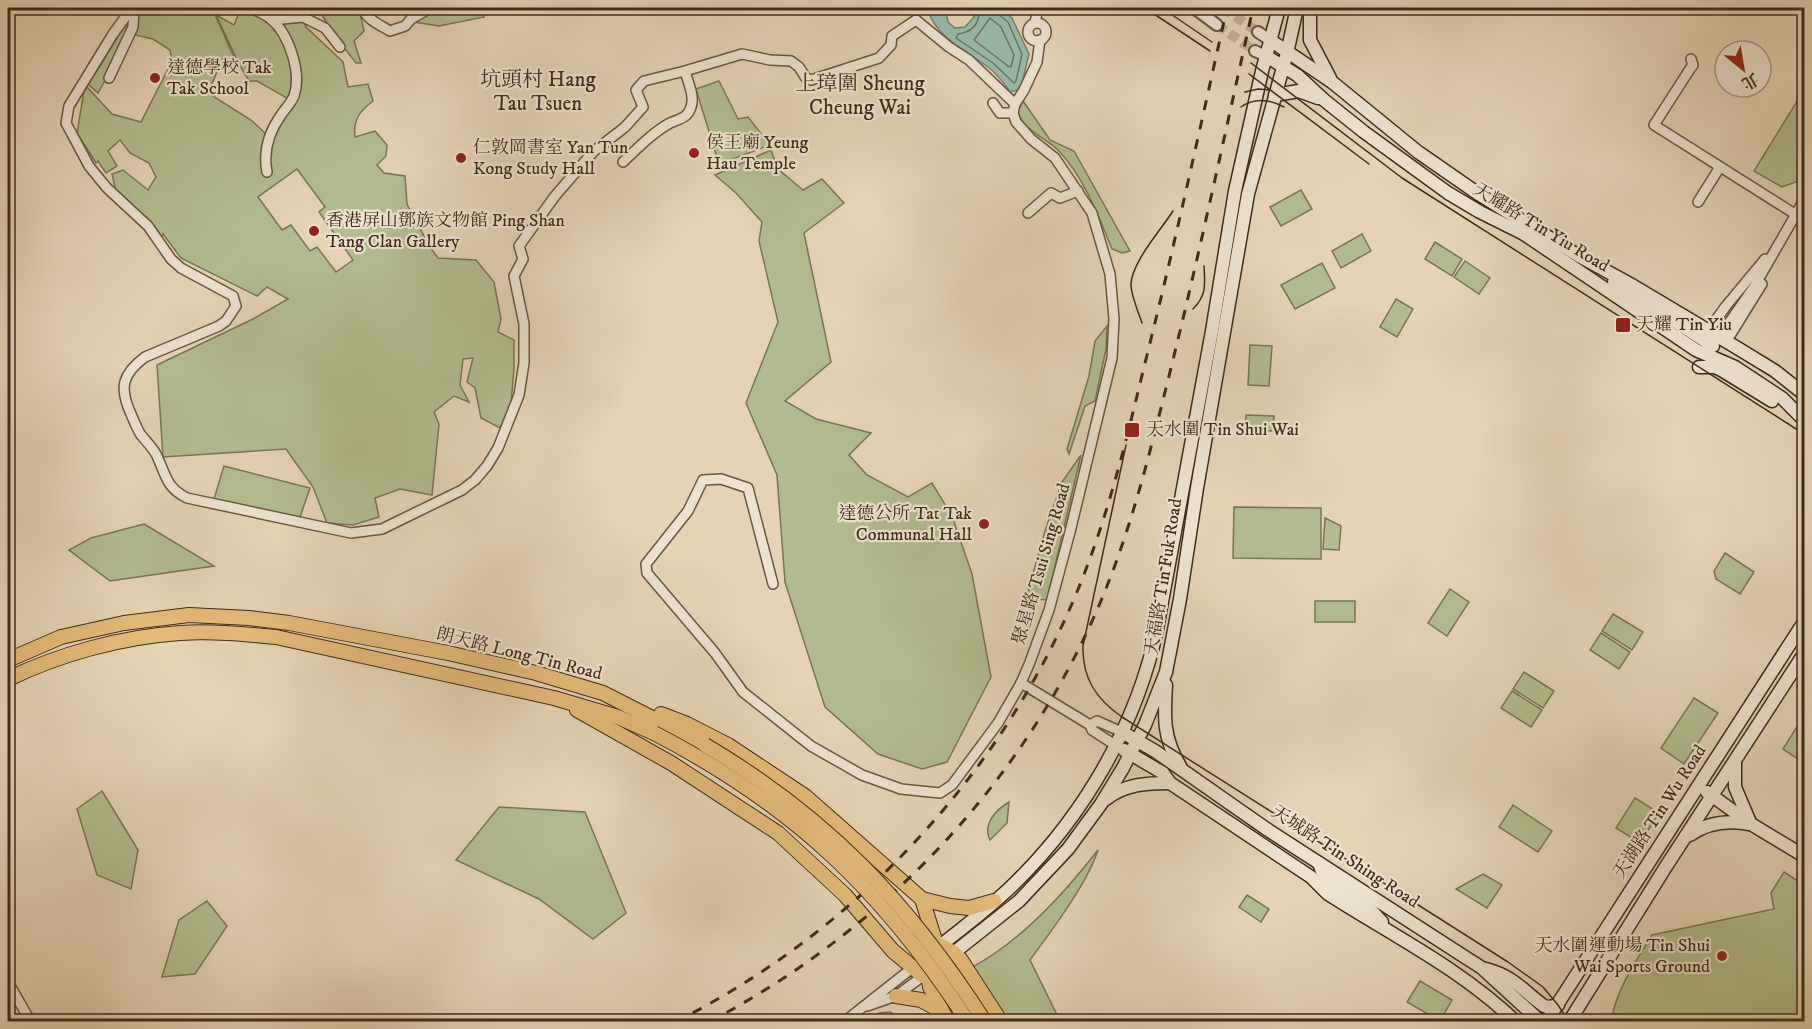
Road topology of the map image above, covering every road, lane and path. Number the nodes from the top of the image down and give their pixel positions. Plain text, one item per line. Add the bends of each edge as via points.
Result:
1 (133, 8) edge
2 (251, 8) edge
3 (362, 8) edge
4 (430, 8) edge
5 (1038, 8) edge
6 (1194, 8) edge
7 (1279, 8) edge
8 (1297, 8) edge
9 (1310, 8) edge
10 (272, 20) junction
11 (1217, 25) tunnel mouth
12 (1258, 32) tunnel mouth
13 (1270, 40) junction
14 (340, 47) dead end
15 (1261, 53) junction
16 (1287, 53) junction
17 (1690, 59) dead end
18 (1284, 66) junction
19 (685, 71) junction
20 (109, 78) dead end
21 (1332, 82) junction
22 (1275, 95) junction
23 (1324, 100) junction
24 (993, 103) dead end
25 (1014, 109) junction
26 (623, 162) dead end
27 (1720, 167) junction
28 (267, 172) dead end
29 (1078, 191) junction
30 (1804, 200) edge
31 (1698, 202) dead end
32 (1028, 213) dead end
33 (1795, 214) junction
34 (1710, 343) junction
35 (1699, 367) dead end
36 (1804, 394) edge
37 (1804, 420) edge
38 (774, 584) dead end
39 (1804, 622) edge
40 (1804, 654) edge
41 (8, 660) edge
42 (1166, 672) junction
43 (8, 679) edge
44 (1021, 683) junction
45 (603, 693) junction
46 (554, 698) junction
47 (1090, 725) junction
48 (1122, 732) junction
49 (1137, 740) junction
50 (1115, 745) junction
51 (1130, 753) junction
52 (1735, 761) junction
53 (1184, 773) junction
54 (1170, 783) junction
55 (1699, 787) junction
56 (1713, 796) junction
57 (1101, 804) junction
58 (1751, 824) junction
59 (1683, 840) junction
60 (1804, 856) edge
61 (1321, 859) junction
62 (922, 899) junction
63 (994, 902) junction
64 (1393, 934) junction
65 (954, 953) junction
66 (930, 961) junction
67 (1482, 968) junction
68 (8, 982) edge
69 (896, 996) junction
70 (1558, 1005) junction
71 (865, 1006) junction
72 (945, 1017) edge
73 (28, 1020) edge
74 (844, 1022) edge
75 (968, 1022) edge
76 (985, 1022) edge
77 (1001, 1022) edge
78 (1516, 1022) edge
79 (1541, 1022) edge
80 (1546, 1022) edge
81 (1569, 1022) edge

1 - 19 street via 69,106 66,123 88,166 148,226 171,259 229,293 236,306 219,326 145,357 129,372 124,393 131,414 172,489 187,498 351,533 382,530 456,494 487,466 519,394 524,363 524,324 514,276 523,259 519,246 593,152 626,127 643,107 636,90 644,81
1 - 20 street via 133,27
2 - 10 street
3 - 4 street via 376,23 390,30 405,26
5 - 25 street via 1035,23 1028,28 1032,40 1040,40 1037,62
6 - 11 street
7 - 13 main road, 天福路 Tin Fuk Road
8 - 16 main road, 天福路 Tin Fuk Road
9 - 21 main road via 1310,40
10 - 14 street via 303,17 325,28
10 - 28 street via 296,64 296,88 268,136
12 - 13 street
13 - 15 main road, 天福路 Tin Fuk Road
13 - 16 main road, 天耀路 Tin Yiu Road
15 - 18 main road, 天耀路 Tin Yiu Road
15 - 48 main road, 天福路 Tin Fuk Road via 1149,664
16 - 18 main road, 天福路 Tin Fuk Road
16 - 21 main road, 天耀路 Tin Yiu Road
17 - 27 street via 1693,65 1654,125
18 - 22 main road, 天福路 Tin Fuk Road
18 - 23 main road, 天耀路 Tin Yiu Road
19 - 25 street, 聚星路 Tsui Sing Road via 742,54 791,61 811,80 879,58 891,45 892,36 916,20 969,60
19 - 26 street via 692,105 686,117 653,134
21 - 34 main road, 天耀路 Tin Yiu Road via 1451,175 1630,284
22 - 23 main road via 1299,91
22 - 42 main road, 天福路 Tin Fuk Road via 1248,194
23 - 34 main road, 天耀路 Tin Yiu Road via 1440,188
24 - 25 street via 1000,113
25 - 29 street, 聚星路 Tsui Sing Road via 1016,122 1054,158
27 - 31 street
27 - 33 street
29 - 32 street via 1060,198 1051,193
29 - 44 street, 聚星路 Tsui Sing Road via 1092,213 1110,274 1112,358 1049,610
30 - 33 street
33 - 34 street via 1754,287
34 - 36 main road, 天耀路 Tin Yiu Road via 1775,371
34 - 37 main road, 天耀路 Tin Yiu Road via 1735,368 1782,398
35 - 37 main road via 1723,370
38 - 44 street, 聚星路 Tsui Sing Road via 748,488 721,479 703,480 688,511 646,564 647,573 743,692 811,746 883,784 925,792 946,790 998,723
39 - 55 main road, 天湖路 Tin Wu Road
40 - 52 main road, 天湖路 Tin Wu Road
41 - 45 main road, 朗天路 Long Tin Road via 61,637 124,623 189,615 249,618 448,653
42 - 49 main road, 天福路 Tin Fuk Road
42 - 53 main road via 1166,737
43 - 46 main road, 朗天路 Long Tin Road via 33,667 130,639 180,633 237,634 276,637
44 - 47 street
45 - 62 main road via 687,724 728,745 805,796
45 - 66 main road, 朗天路 Long Tin Road, bridge via 705,745 783,796 888,891
46 - 66 main road via 671,763 778,833 845,895 893,951
46 - 66 main road, 朗天路 Long Tin Road, bridge via 618,717 654,733 735,779 807,833 864,885
47 - 48 street via 1097,721
47 - 50 street
48 - 49 main road, 天城路 Tin Shing Road
48 - 50 main road, 天福路 Tin Fuk Road
49 - 51 main road, 天福路 Tin Fuk Road
49 - 53 main road, 天城路 Tin Shing Road
50 - 51 main road, 天城路 Tin Shing Road
50 - 63 main road, 天福路 Tin Fuk Road via 1065,826
51 - 54 main road, 天城路 Tin Shing Road via 1163,773
51 - 57 main road, 天福路 Tin Fuk Road
52 - 56 main road, 天湖路 Tin Wu Road
52 - 58 main road via 1735,787
53 - 61 main road, 天城路 Tin Shing Road
54 - 57 main road via 1125,788
54 - 64 main road, 天城路 Tin Shing Road via 1311,877 1328,894
55 - 56 main road
55 - 70 main road, 天湖路 Tin Wu Road
56 - 58 main road
56 - 59 main road, 天湖路 Tin Wu Road
57 - 65 main road, 天福路 Tin Fuk Road via 1038,882
58 - 59 main road via 1723,822 1702,828
58 - 60 main road
59 - 81 main road, 天湖路 Tin Wu Road
61 - 64 main road via 1329,883 1371,910
61 - 67 main road, 天城路 Tin Shing Road
62 - 63 main road via 969,908
62 - 66 main road
63 - 66 main road, 天福路 Tin Fuk Road
64 - 78 main road, 天城路 Tin Shing Road via 1480,990
65 - 66 main road
65 - 66 main road, 天福路 Tin Fuk Road
65 - 77 main road
66 - 69 street, 天福路 Tin Fuk Road
66 - 71 street
66 - 72 main road via 930,987
66 - 75 main road, bridge
66 - 76 main road, bridge
67 - 70 main road via 1514,980 1544,1006
67 - 79 main road, 天城路 Tin Shing Road
68 - 73 street
69 - 71 street, 天福路 Tin Fuk Road
69 - 72 main road via 921,1000
70 - 80 main road, 天湖路 Tin Wu Road
71 - 74 street

